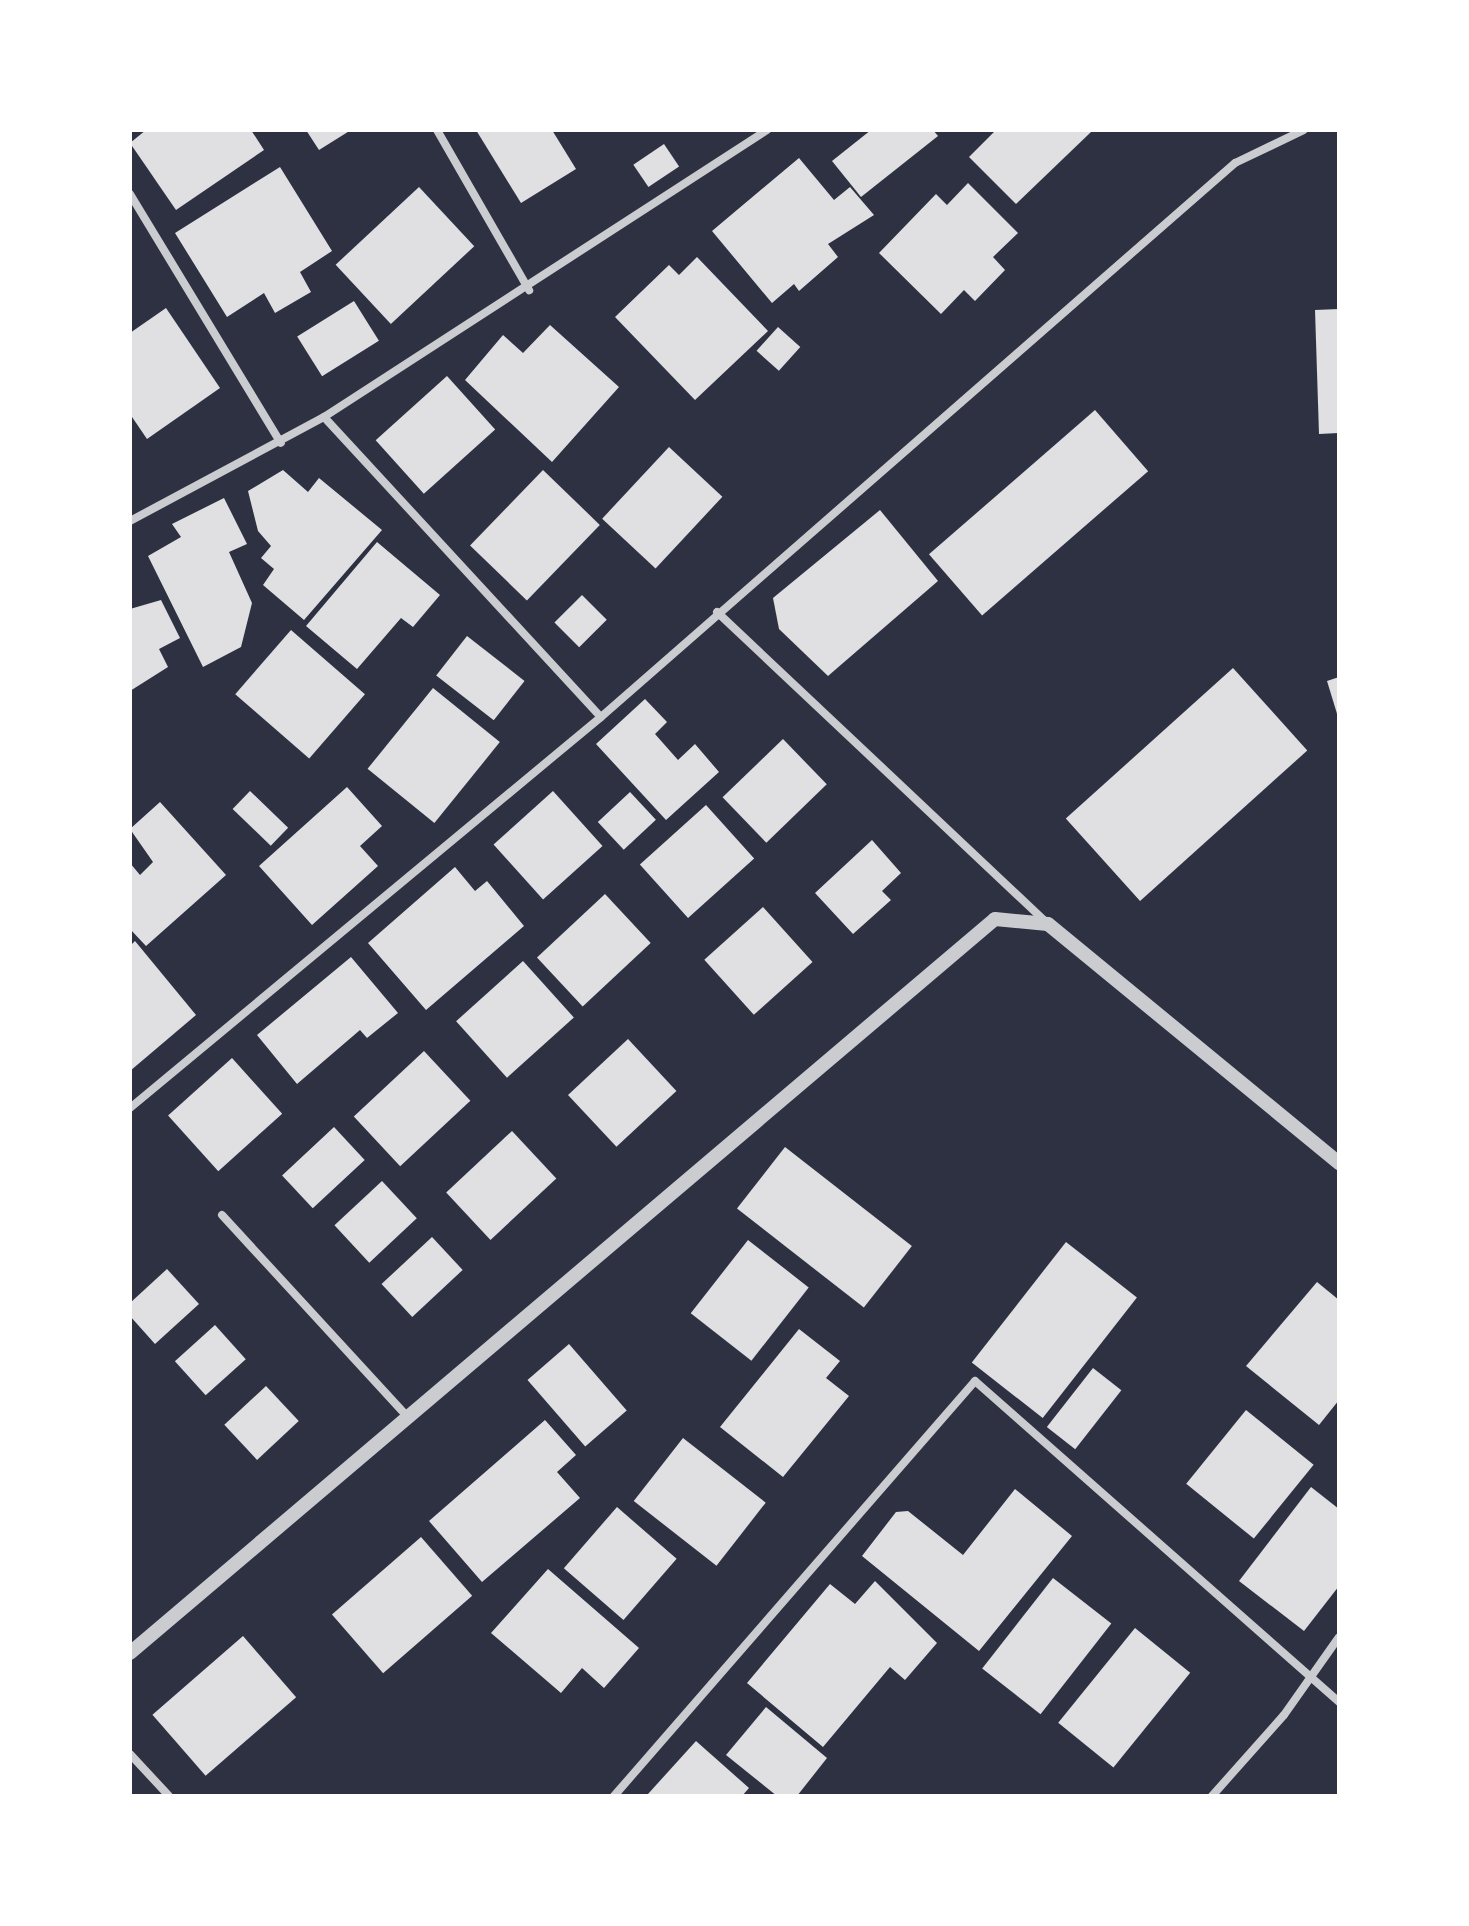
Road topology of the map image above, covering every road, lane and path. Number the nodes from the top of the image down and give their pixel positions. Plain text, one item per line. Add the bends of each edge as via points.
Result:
1 (437, 130) edge
2 (767, 130) edge
3 (1304, 130) edge
4 (130, 194) edge
5 (529, 290) junction
6 (324, 417) junction
7 (281, 443) junction
8 (130, 521) edge
9 (717, 612) junction
10 (601, 717) junction
11 (1048, 924) junction
12 (130, 1108) edge
13 (1339, 1163) edge
14 (222, 1215) dead end
15 (407, 1416) junction
16 (1339, 1637) edge
17 (130, 1653) edge
18 (1311, 1680) junction
19 (1339, 1702) edge
20 (130, 1754) edge
21 (169, 1796) edge
22 (614, 1796) edge
23 (1212, 1796) edge

1 - 5 street
2 - 5 street
3 - 9 street via 1235,163
4 - 7 street
5 - 6 street
6 - 7 street
6 - 10 street
7 - 8 street
9 - 10 street
9 - 11 street
10 - 12 street
11 - 13 street
11 - 15 street via 1005,918 977,928
14 - 15 street
15 - 17 street
16 - 18 street
18 - 19 street
18 - 22 street via 975,1381
18 - 23 street
20 - 21 street

